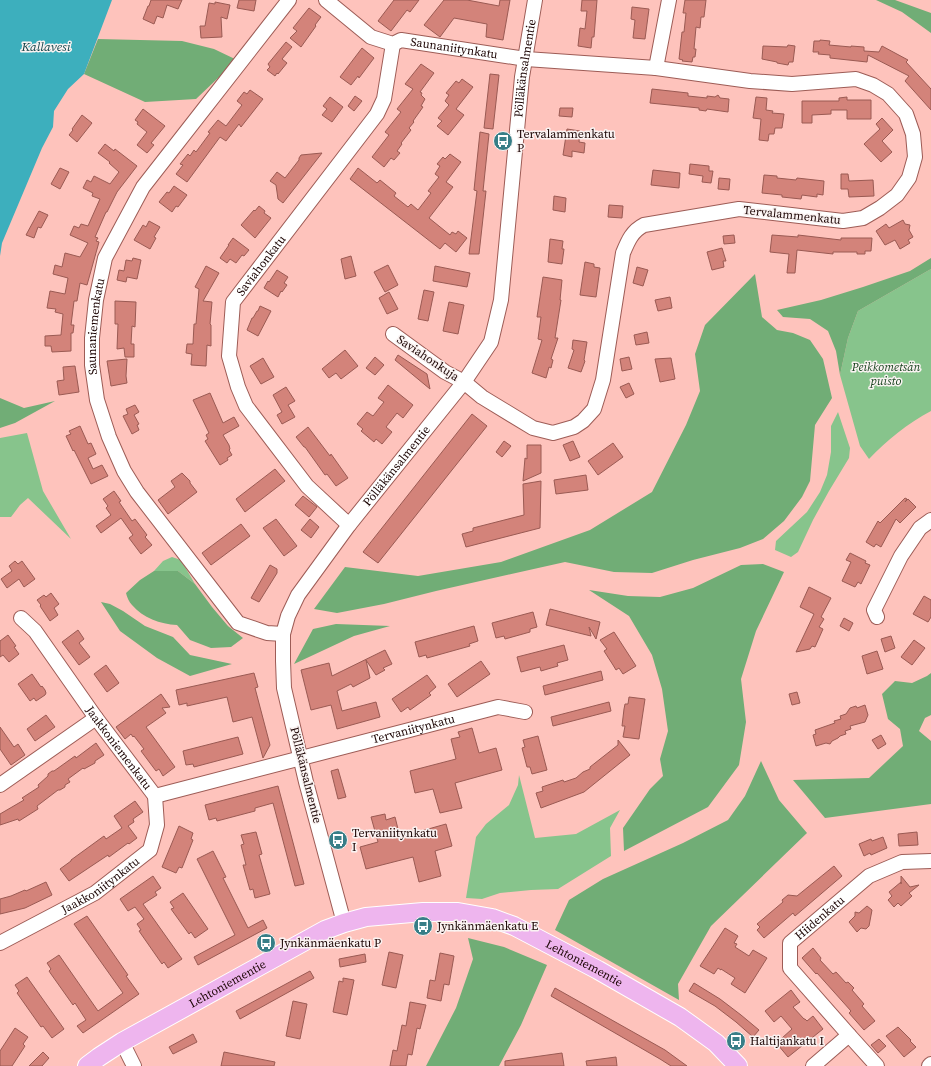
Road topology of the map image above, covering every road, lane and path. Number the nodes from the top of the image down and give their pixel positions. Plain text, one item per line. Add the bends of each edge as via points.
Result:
1 (290, 0) edge
2 (326, 0) edge
3 (535, 0) edge
4 (669, 0) edge
5 (393, 44) junction
6 (526, 59) junction
7 (656, 68) junction
8 (392, 334) dead end
9 (464, 382) junction
10 (931, 520) edge
11 (349, 525) junction
12 (877, 617) dead end
13 (21, 618) dead end
14 (283, 634) junction
15 (525, 712) dead end
16 (96, 718) junction
17 (301, 758) junction
18 (0, 785) edge
19 (156, 796) junction
20 (931, 861) edge
21 (344, 923) junction
22 (0, 943) edge
23 (849, 1035) junction
24 (122, 1042) junction
25 (87, 1066) edge
26 (134, 1066) edge
27 (738, 1066) edge
28 (813, 1066) edge
29 (877, 1066) edge

1 - 14 street, Saunaniemenkatu via 143,187 104,258 92,338 92,365 97,400 109,437 124,471 137,492 238,623 267,633
2 - 5 street, Saunaniitynkatu via 371,37
3 - 6 street, Pölläkänsalmentie
4 - 7 street
5 - 6 street, Saunaniitynkatu via 401,40
5 - 11 street, Saviahonkatu via 384,99 377,114 233,302 229,356 246,406 307,486
6 - 7 street, Tervalammenkatu
6 - 9 street, Pölläkänsalmentie via 522,77 501,300 491,342
7 - 9 street, Tervalammenkatu via 792,84 856,79 873,85 888,94 906,114 913,134 915,157 909,178 897,195 863,218 843,221 739,209 638,228 627,242 623,253 603,380 594,409 574,427 553,433 533,428 482,397
8 - 9 street, Saviahonkuja via 445,372
9 - 11 street, Pölläkänsalmentie
10 - 12 street via 920,528 901,556 874,610
11 - 14 street, Pölläkänsalmentie via 298,595
13 - 16 street, Jaakkoniemenkatu via 35,631
14 - 17 street, Pölläkänsalmentie via 284,688
15 - 17 street, Tervaniitynkatu via 498,707
16 - 18 street
16 - 19 street, Jaakkoniemenkatu
17 - 19 street, Jaakkoniemenkatu
17 - 21 street, Pölläkänsalmentie
19 - 22 street, Jaakkoniitynkatu via 157,825 150,850 95,893
20 - 23 street, Hiidenkatu via 902,862 869,876 790,943 790,968
21 - 24 main road, Lehtoniementie via 325,930
21 - 27 main road, Lehtoniementie via 366,916 423,912 458,912 492,918 542,940 680,1017 716,1043
23 - 28 street
23 - 29 street, Hiidenkatu
24 - 25 main road, Lehtoniementie
24 - 26 street

